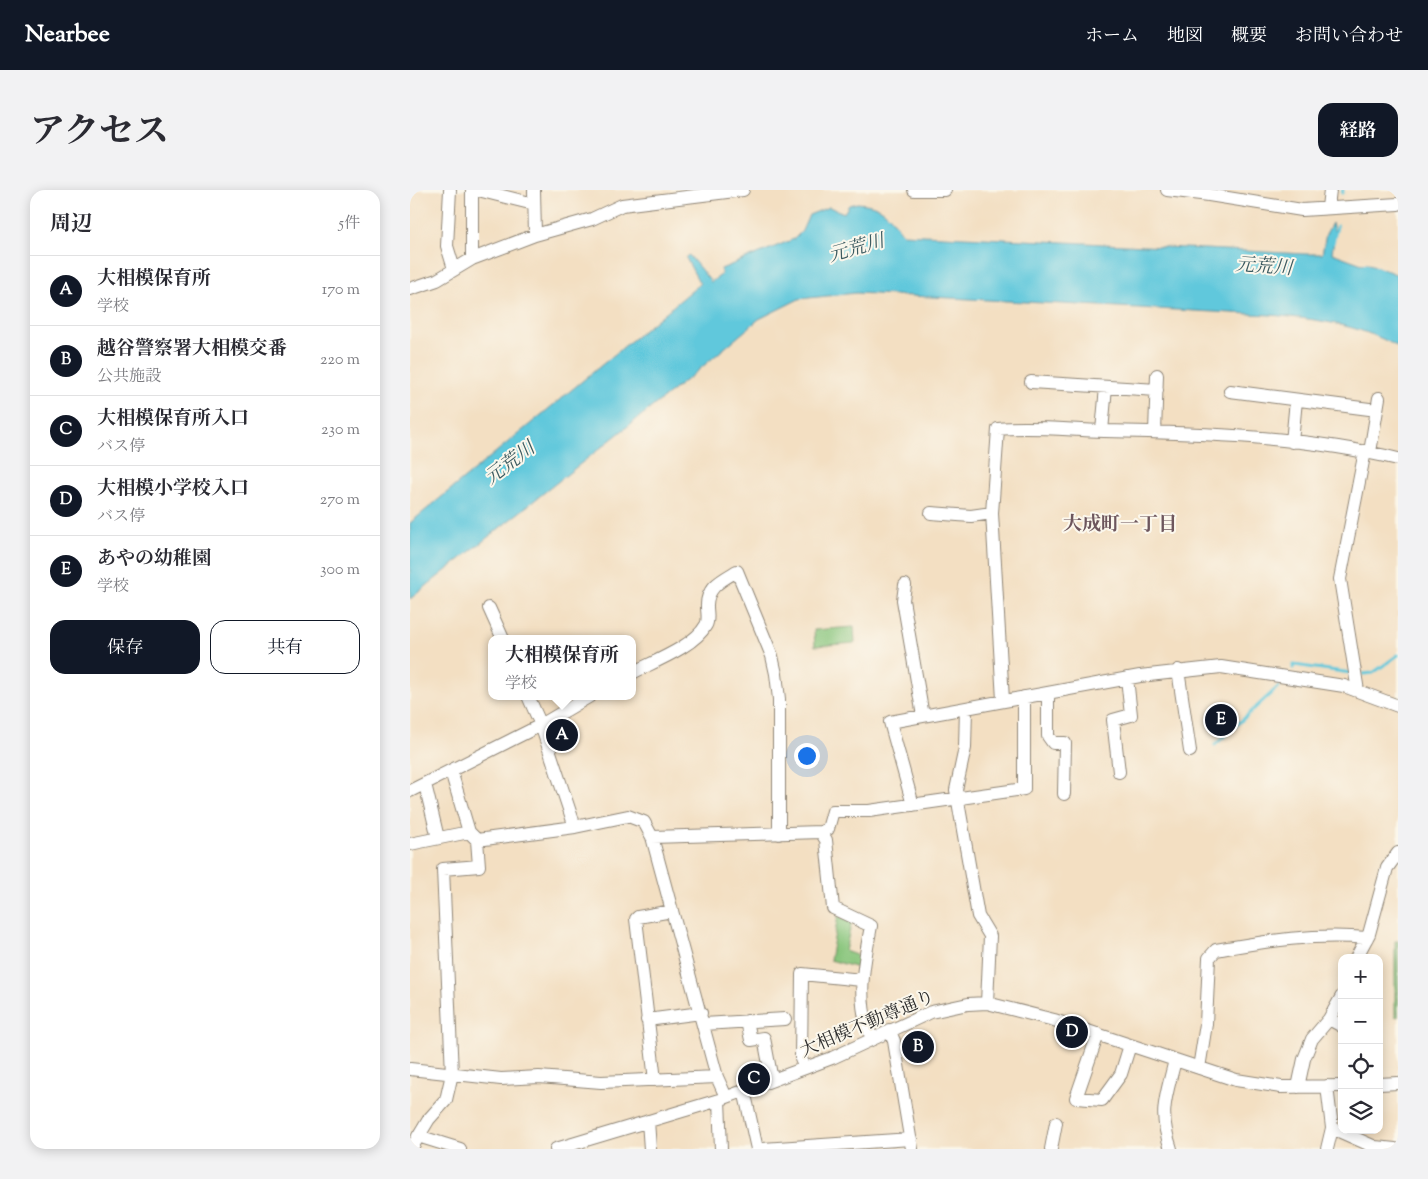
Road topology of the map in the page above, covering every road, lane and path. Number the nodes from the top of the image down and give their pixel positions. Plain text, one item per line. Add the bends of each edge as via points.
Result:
1 (450, 190) edge
2 (472, 190) edge
3 (478, 190) edge
4 (534, 190) edge
5 (743, 190) edge
6 (914, 190) edge
7 (946, 190) edge
8 (1167, 190) edge
9 (1330, 190) edge
10 (534, 204) junction
11 (1398, 204) edge
12 (1328, 207) junction
13 (535, 235) junction
14 (472, 259) junction
15 (454, 269) junction
16 (410, 289) edge
17 (1157, 375) dead end
18 (1031, 382) dead end
19 (1106, 387) junction
20 (1157, 390) junction
21 (1230, 391) dead end
22 (1296, 400) junction
23 (1102, 431) junction
24 (1155, 432) junction
25 (1292, 442) junction
26 (1367, 452) junction
27 (1398, 459) edge
28 (931, 513) dead end
29 (992, 514) junction
30 (905, 585) dead end
31 (489, 608) dead end
32 (501, 635) edge
33 (636, 670) edge
34 (1178, 670) junction
35 (1127, 678) junction
36 (1358, 691) junction
37 (1048, 693) junction
38 (1024, 697) junction
39 (530, 700) edge
40 (583, 700) edge
41 (1003, 700) junction
42 (1398, 706) edge
43 (966, 708) junction
44 (923, 716) junction
45 (541, 725) junction
46 (1190, 751) dead end
47 (451, 771) junction
48 (1119, 772) dead end
49 (425, 784) junction
50 (410, 791) edge
51 (1064, 794) dead end
52 (957, 798) junction
53 (913, 805) junction
54 (575, 827) junction
55 (821, 832) junction
56 (779, 834) junction
57 (473, 836) junction
58 (652, 837) junction
59 (438, 838) junction
60 (410, 844) edge
61 (1398, 853) edge
62 (672, 911) junction
63 (1367, 938) junction
64 (1358, 954) edge
65 (862, 980) junction
66 (1340, 999) edge
67 (987, 1003) junction
68 (702, 1018) junction
69 (1329, 1019) junction
70 (647, 1020) junction
71 (785, 1020) dead end
72 (748, 1021) junction
73 (1338, 1024) edge
74 (889, 1030) junction
75 (1098, 1034) junction
76 (872, 1038) junction
77 (1130, 1045) junction
78 (1175, 1060) junction
79 (805, 1068) junction
80 (1199, 1068) junction
81 (410, 1069) edge
82 (452, 1074) junction
83 (717, 1077) junction
84 (655, 1080) junction
85 (772, 1080) junction
86 (1398, 1083) edge
87 (1383, 1084) edge
88 (1327, 1086) junction
89 (1338, 1086) edge
90 (1298, 1087) junction
91 (744, 1090) junction
92 (722, 1098) junction
93 (648, 1121) junction
94 (1056, 1123) dead end
95 (1332, 1128) junction
96 (418, 1136) junction
97 (912, 1144) edge
98 (411, 1149) edge
99 (460, 1149) edge
100 (556, 1149) edge
101 (650, 1149) edge
102 (721, 1149) edge
103 (757, 1149) edge
104 (763, 1149) edge
105 (1051, 1149) edge
106 (1171, 1149) edge
107 (1326, 1149) edge
108 (1395, 1149) edge

1 - 15 street via 447,246
2 - 14 street
3 - 10 street
4 - 10 street
5 - 13 street via 622,205 592,219
6 - 7 street
8 - 12 street via 1289,209
9 - 12 street
10 - 13 street
11 - 12 street
13 - 14 street
14 - 15 street
15 - 16 street via 437,280
17 - 20 street
18 - 19 street
19 - 20 street
19 - 23 street
20 - 24 street
21 - 22 street
22 - 25 street
22 - 26 street via 1378,404
23 - 24 street
23 - 29 street via 1029,426 998,429
24 - 25 street
25 - 26 street
26 - 27 street
26 - 36 street via 1340,580
28 - 29 street
29 - 41 street
30 - 44 street via 903,600
31 - 32 street
33 - 56 street via 681,648 702,632 707,623 707,599 712,587 737,571 772,656 776,674 779,699
34 - 35 street
34 - 36 street via 1222,667
34 - 46 street
35 - 37 street
35 - 48 street via 1131,715 1113,720
36 - 42 street
37 - 38 street
37 - 51 street via 1048,736 1053,743 1065,743
38 - 41 street
38 - 52 street via 1024,789
39 - 45 street
40 - 45 street
41 - 43 street
43 - 44 street
43 - 52 street via 965,748
44 - 53 street via 890,722
45 - 47 street
45 - 54 street
47 - 49 street
47 - 57 street
49 - 50 street
49 - 59 street
52 - 53 street
52 - 67 street via 978,916 990,936
53 - 55 street via 869,811 833,811 828,829
54 - 57 street
54 - 58 street via 628,816 644,822
55 - 56 street
55 - 65 street via 826,840 833,908 871,926
56 - 58 street
57 - 59 street
57 - 82 street via 479,866 443,868
58 - 62 street
59 - 60 street
61 - 63 street via 1387,868
62 - 68 street
62 - 70 street via 636,920
63 - 64 street
63 - 80 street via 1339,935 1297,938 1216,950 1209,958 1206,1024
65 - 76 street via 862,1001
65 - 79 street via 802,974 801,1059
66 - 69 street
67 - 74 street, 大相模不動尊通り via 931,1012
67 - 75 street, 大相模不動尊通り
68 - 70 street
68 - 72 street
68 - 83 street
69 - 73 street
69 - 90 street via 1312,1039
70 - 84 street
71 - 72 street
72 - 85 street via 751,1040 764,1038
74 - 76 street, 大相模不動尊通り
74 - 97 street via 894,1041
75 - 77 street, 大相模不動尊通り
75 - 77 street via 1076,1098 1102,1100 1121,1074
76 - 79 street, 大相模不動尊通り
77 - 78 street, 大相模不動尊通り
78 - 80 street, 大相模不動尊通り
78 - 106 street via 1163,1113
79 - 85 street, 大相模不動尊通り
80 - 90 street, 大相模不動尊通り via 1261,1085
81 - 82 street
82 - 84 street via 601,1082
82 - 96 street via 446,1100
83 - 84 street
83 - 92 street
85 - 91 street, 大相模不動尊通り
86 - 87 street
88 - 89 street, 大相模不動尊通り
88 - 90 street, 大相模不動尊通り
88 - 95 street
91 - 92 street, 大相模不動尊通り
91 - 103 street
92 - 93 street, 大相模不動尊通り
92 - 102 street
93 - 100 street, 大相模不動尊通り
93 - 101 street
94 - 105 street
95 - 107 street
95 - 108 street via 1375,1147
96 - 98 street
96 - 99 street
97 - 104 street

